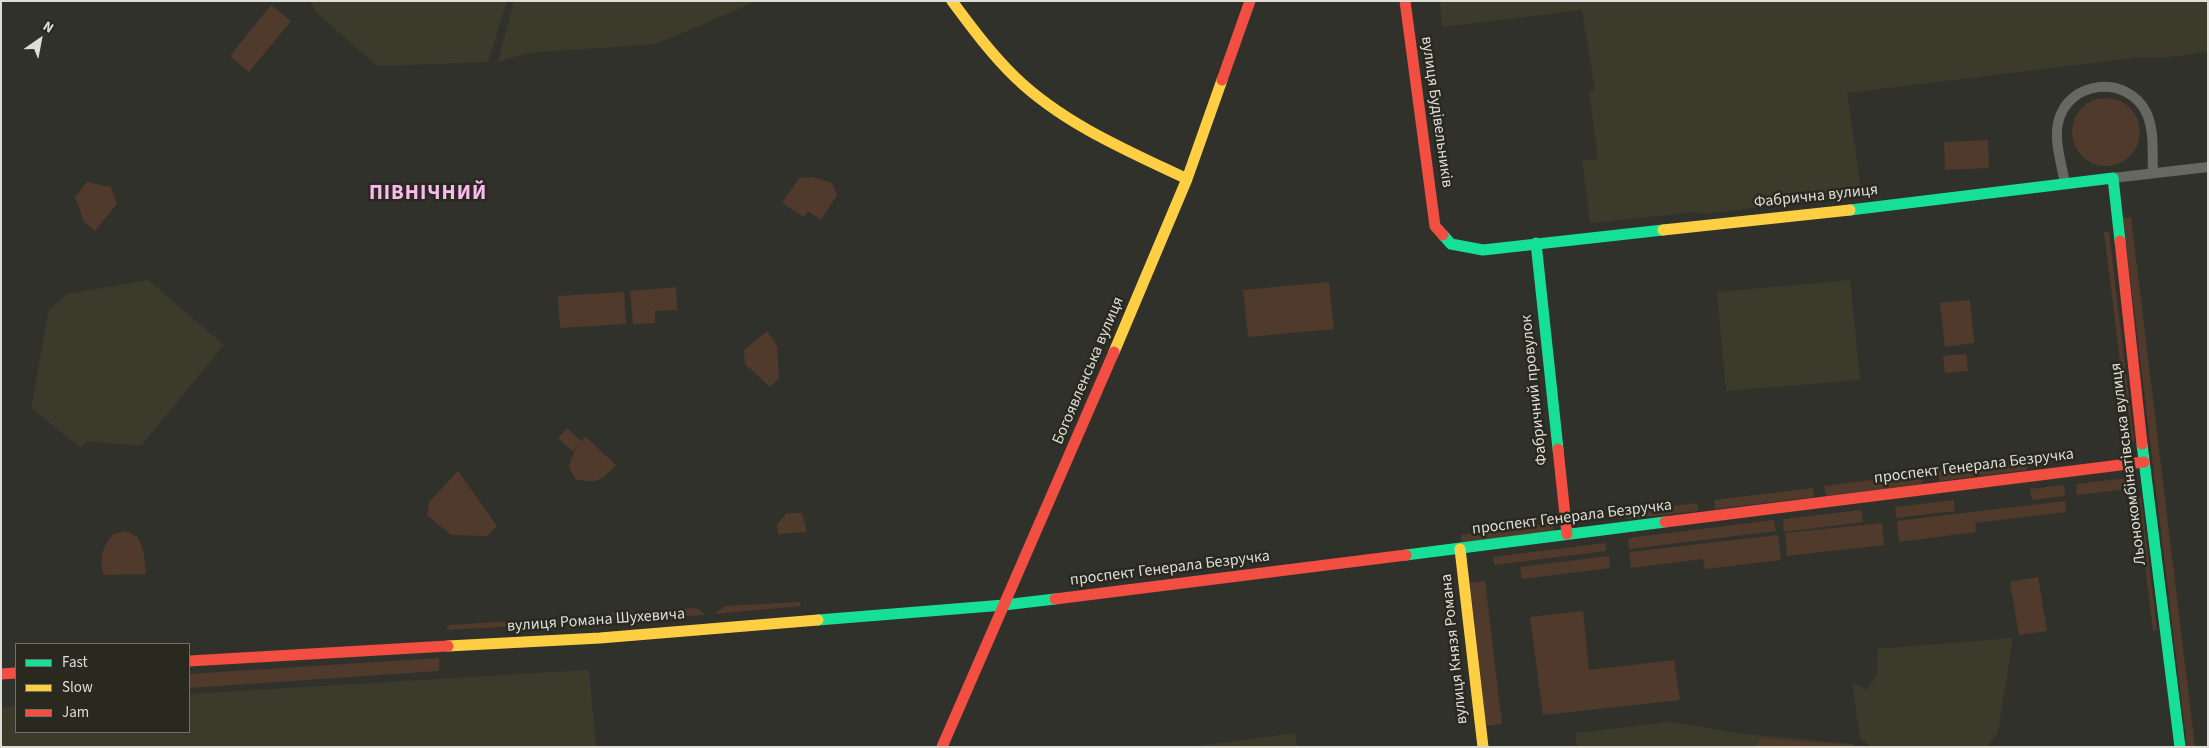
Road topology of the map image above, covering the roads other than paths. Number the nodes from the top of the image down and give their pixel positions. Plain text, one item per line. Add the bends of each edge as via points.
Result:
1 (952, 1) edge
2 (1250, 1) edge
3 (1405, 1) edge
4 (2208, 167) edge
5 (2153, 173) junction
6 (2113, 178) junction
7 (1187, 179) junction
8 (2065, 184) junction
9 (1435, 226) joint
10 (1536, 242) junction
11 (2144, 462) junction
12 (1567, 534) junction
13 (1460, 549) junction
14 (1004, 606) junction
15 (190, 662) edge
16 (15, 673) edge
17 (1, 674) edge
18 (942, 747) edge
19 (1483, 747) edge
20 (2180, 747) edge

1 - 7 street via 1016,78 1042,99 1062,114
2 - 7 street, Богоявленська вулиця
3 - 9 street, вулиця Будівельників
4 - 5 street, Фабрична вулиця
5 - 6 street, Фабрична вулиця
5 - 8 street via 2151,130 2143,107 2124,91 2100,86 2077,94 2065,106 2058,121 2057,137
6 - 8 street, Фабрична вулиця
6 - 11 street, Льонокомбінатівська вулиця
7 - 14 street, Богоявленська вулиця
8 - 10 street, Фабрична вулиця
9 - 10 street, Фабрична вулиця via 1451,244 1483,250
10 - 12 street, Фабричний провулок
11 - 12 street, проспект Генерала Безручка
11 - 20 street, Льонокомбінатівська вулиця
12 - 13 street, проспект Генерала Безручка
13 - 14 street, проспект Генерала Безручка
13 - 19 street, вулиця Князя Романа
14 - 15 street, вулиця Романа Шухевича via 600,638
14 - 18 street, Богоявленська вулиця
16 - 17 street

